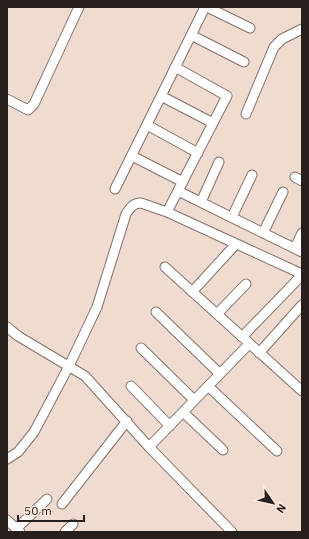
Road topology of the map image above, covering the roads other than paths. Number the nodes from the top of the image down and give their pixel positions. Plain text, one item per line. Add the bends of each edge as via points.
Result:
1 (79, 7) edge
2 (206, 7) edge
3 (250, 28) dead end
4 (302, 28) edge
5 (191, 35) junction
6 (244, 62) dead end
7 (175, 68) junction
8 (161, 96) junction
9 (7, 99) edge
10 (246, 114) dead end
11 (213, 123) junction
12 (147, 125) junction
13 (198, 153) junction
14 (132, 156) junction
15 (219, 162) dead end
16 (252, 175) dead end
17 (181, 187) junction
18 (115, 189) dead end
19 (283, 192) dead end
20 (201, 202) junction
21 (167, 212) junction
22 (232, 217) junction
23 (263, 233) junction
24 (302, 233) edge
25 (236, 244) junction
26 (298, 250) edge
27 (165, 267) dead end
28 (302, 274) edge
29 (246, 284) dead end
30 (192, 292) junction
31 (302, 305) edge
32 (156, 312) dead end
33 (216, 314) junction
34 (7, 326) edge
35 (246, 340) junction
36 (141, 348) dead end
37 (259, 353) junction
38 (69, 366) junction
39 (220, 374) junction
40 (131, 386) dead end
41 (208, 386) junction
42 (302, 391) edge
43 (194, 400) junction
44 (183, 412) junction
45 (127, 421) junction
46 (170, 426) junction
47 (149, 447) junction
48 (223, 450) dead end
49 (277, 451) dead end
50 (7, 459) edge
51 (47, 499) dead end
52 (62, 504) dead end
53 (7, 520) edge
54 (73, 524) dead end
55 (18, 530) edge
56 (65, 532) edge
57 (232, 532) edge

1 - 9 street via 34,104 28,110
2 - 3 street
2 - 5 street
4 - 10 street via 282,39 274,47
5 - 6 street
5 - 7 street
7 - 8 street
7 - 11 street via 227,96
8 - 11 street
8 - 12 street
11 - 13 street
12 - 13 street
12 - 14 street
13 - 17 street
14 - 17 street
14 - 18 street
15 - 20 street
16 - 22 street
17 - 20 street
17 - 21 street
19 - 23 street
20 - 22 street
21 - 25 street
21 - 38 street via 141,203 129,209 97,307
22 - 23 street
23 - 26 street
24 - 26 street
25 - 28 street
25 - 30 street
27 - 30 street
28 - 35 street
29 - 33 street
30 - 33 street
31 - 37 street
32 - 39 street
33 - 35 street
34 - 38 street via 18,336
35 - 37 street
35 - 39 street
36 - 43 street
37 - 42 street
38 - 45 street via 85,376
38 - 50 street via 34,432 18,452
39 - 41 street
40 - 46 street
41 - 43 street
41 - 49 street
43 - 44 street
44 - 46 street
44 - 48 street
45 - 47 street
45 - 52 street
46 - 47 street
47 - 57 street
51 - 55 street
53 - 55 street
54 - 56 street

